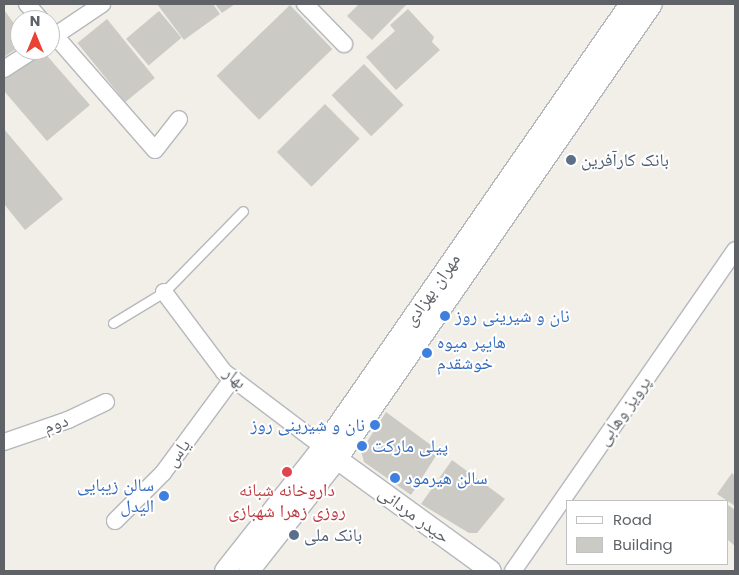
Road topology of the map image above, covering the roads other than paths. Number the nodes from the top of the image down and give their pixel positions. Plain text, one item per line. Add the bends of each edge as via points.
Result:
1 (102, 4) edge
2 (305, 4) edge
3 (630, 4) edge
4 (652, 4) edge
5 (60, 30) edge
6 (60, 44) edge
7 (344, 44) dead end
8 (18, 60) edge
9 (4, 69) edge
10 (179, 119) dead end
11 (243, 210) dead end
12 (735, 250) edge
13 (164, 292) junction
14 (113, 323) dead end
15 (233, 378) junction
16 (106, 402) dead end
17 (4, 442) edge
18 (330, 453) junction
19 (115, 521) dead end
20 (225, 571) edge
21 (249, 571) edge
22 (491, 571) edge
23 (513, 571) edge

1 - 5 street
2 - 7 street
3 - 18 street, مهران بهزادی
4 - 18 street, مهران بهزادی
6 - 10 street via 155,150
8 - 9 street
11 - 13 lane
12 - 23 street, پرویز وهابی
13 - 14 lane
13 - 15 street, بهار via 224,372
15 - 18 street, بهار
15 - 19 street, یاس via 163,473
16 - 17 street, دوم via 68,420
18 - 20 street, مهران بهزادی
18 - 21 street, مهران بهزادی
18 - 22 street, حیدر مردانی

